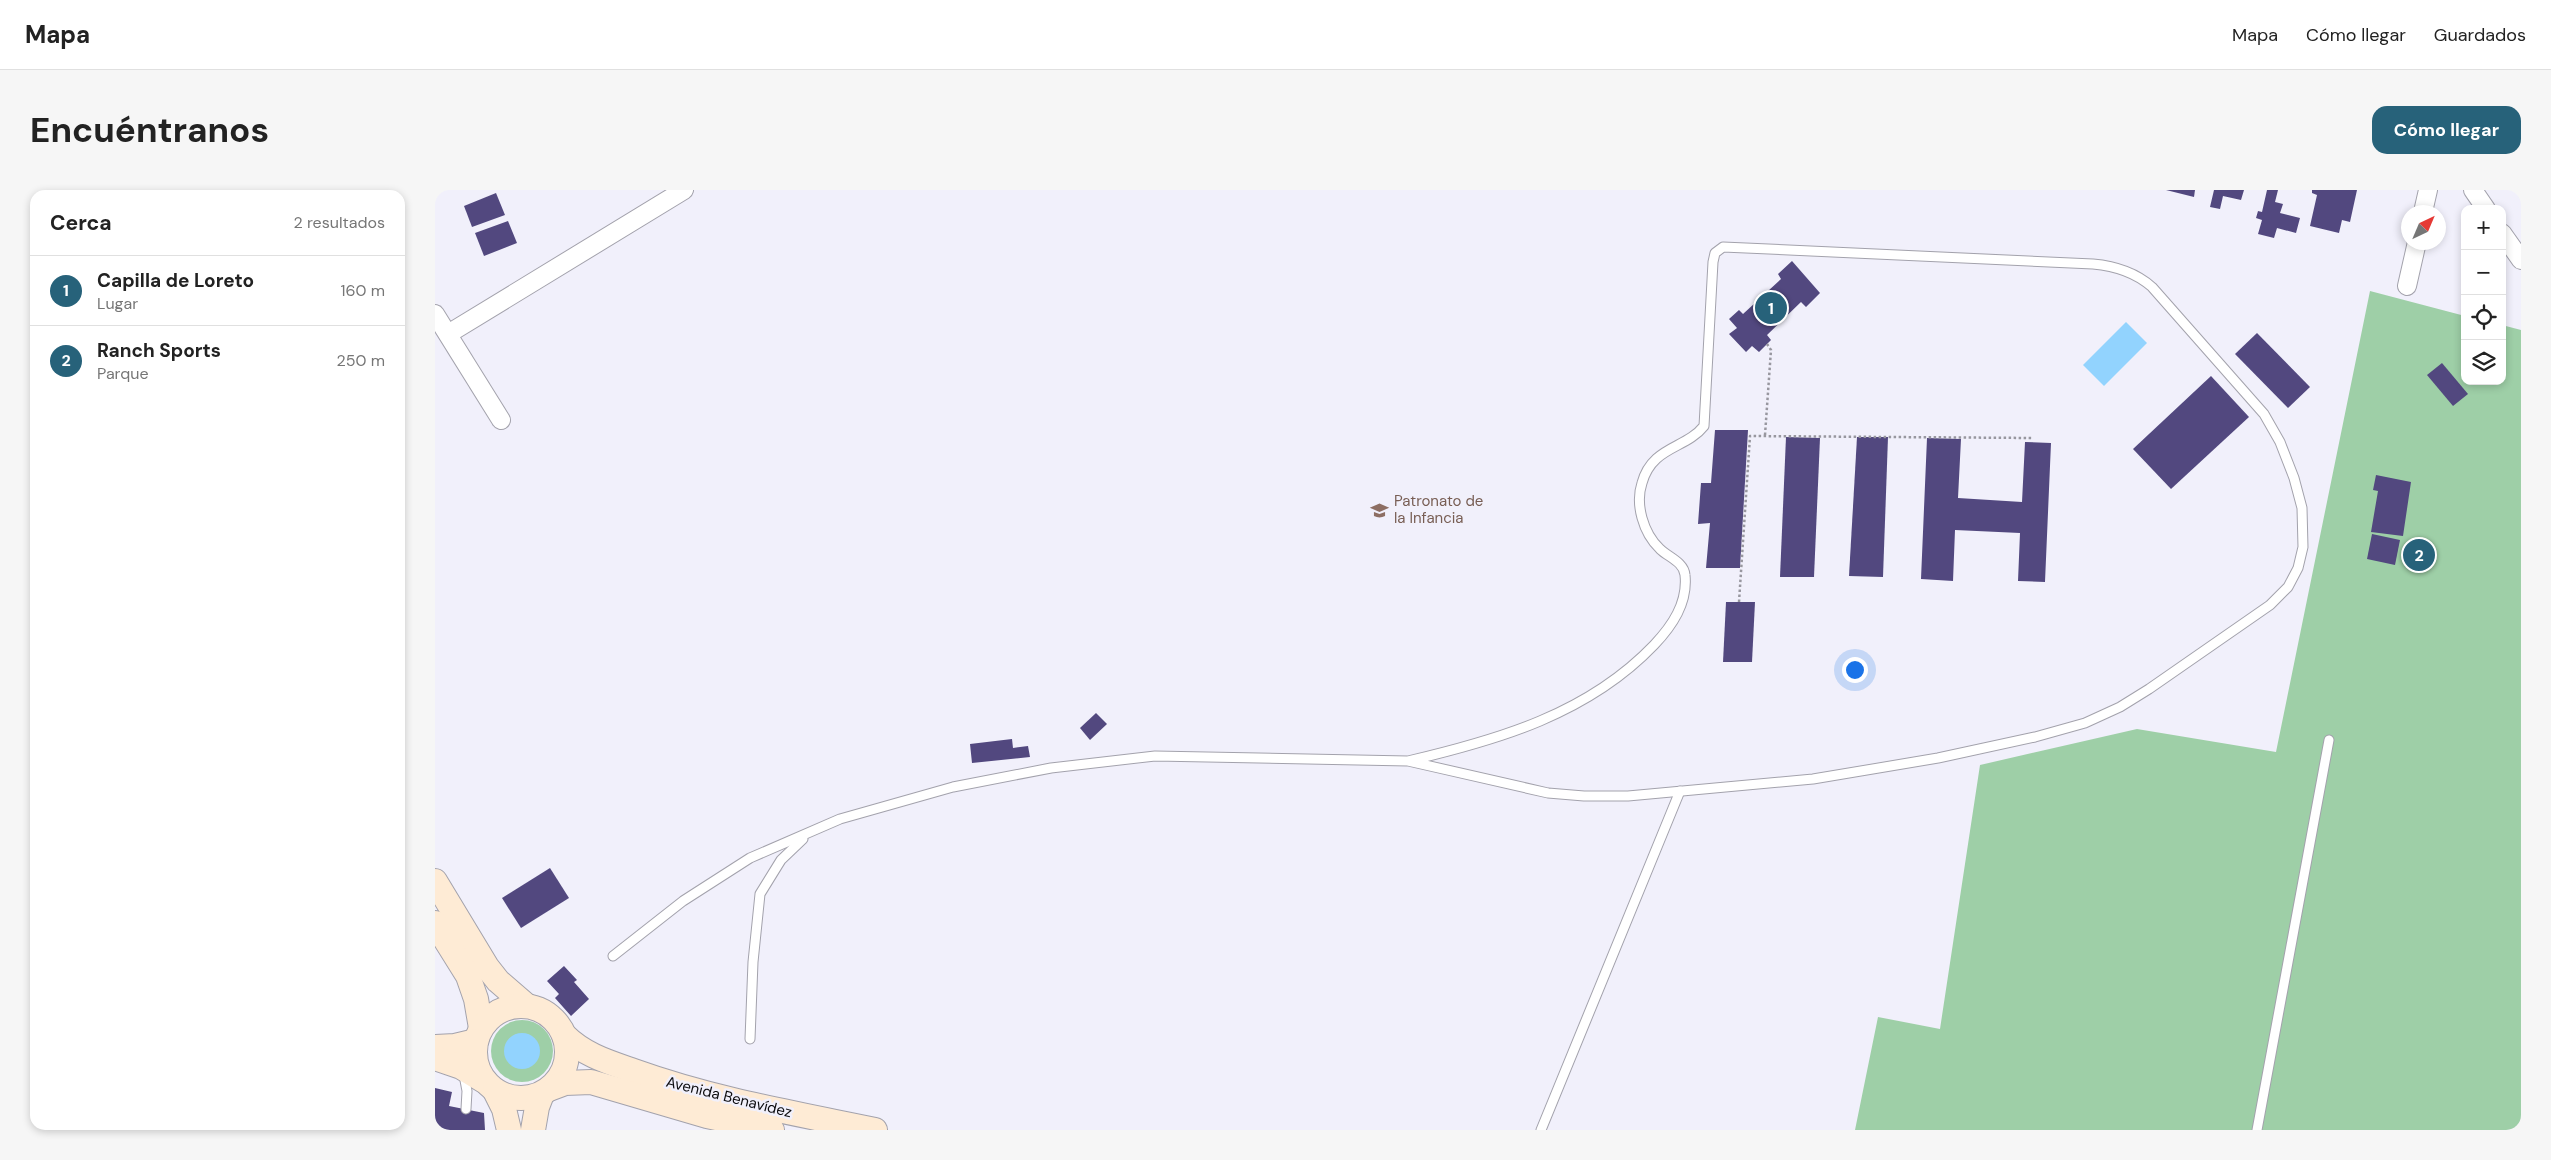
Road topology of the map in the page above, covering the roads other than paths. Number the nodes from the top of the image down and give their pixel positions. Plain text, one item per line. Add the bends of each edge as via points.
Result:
1 (684, 190) edge
2 (2428, 190) edge
3 (2473, 190) edge
4 (2425, 205) edge
5 (2483, 205) edge
6 (2506, 239) edge
7 (2415, 250) edge
8 (2521, 260) edge
9 (2407, 286) dead end
10 (435, 314) edge
11 (448, 334) junction
12 (501, 420) dead end
13 (2329, 740) dead end
14 (1408, 761) junction
15 (1680, 791) junction
16 (815, 829) junction
17 (435, 880) edge
18 (435, 923) edge
19 (613, 956) dead end
20 (527, 1006) junction
21 (478, 1035) junction
22 (564, 1035) junction
23 (750, 1039) dead end
24 (435, 1047) edge
25 (435, 1058) edge
26 (461, 1067) junction
27 (489, 1086) junction
28 (546, 1092) junction
29 (466, 1109) dead end
30 (509, 1130) edge
31 (533, 1130) edge
32 (772, 1130) edge
33 (875, 1130) edge
34 (1541, 1130) edge
35 (2257, 1130) edge

1 - 11 street
2 - 4 street
3 - 5 street
6 - 8 street
7 - 9 street
10 - 11 street
11 - 12 street
13 - 35 lane
14 - 15 lane via 1548,793 1628,796
14 - 15 lane via 1463,748 1564,712 1644,655 1676,618 1686,592 1685,572 1677,561 1659,548 1649,532 1642,519 1638,495 1642,480 1655,460 1704,426 1713,262 1715,253 1723,247 2110,265 2141,278 2152,288 2264,414 2280,442 2302,508 2303,546 2298,568 2288,587 2270,605 2149,689 2085,722 2025,740 1813,778
14 - 16 lane via 1155,756 1051,768 953,787
15 - 34 lane
16 - 19 lane via 750,858 683,901
16 - 23 lane via 781,860 760,894
17 - 20 main road via 487,967
18 - 21 main road via 468,976 476,999
20 - 21 main road via 501,1010 490,1018
20 - 22 main road via 549,1016
21 - 24 main road via 455,1046
21 - 27 main road via 475,1062
22 - 28 main road via 566,1065
22 - 33 main road, Avenida Benavídez via 590,1055 684,1089
25 - 26 main road
26 - 27 main road
26 - 29 lane via 467,1091
27 - 28 main road via 518,1099
27 - 30 main road via 504,1109
28 - 31 main road via 537,1107
28 - 32 main road, Avenida Benavídez via 565,1083 591,1082 707,1116

